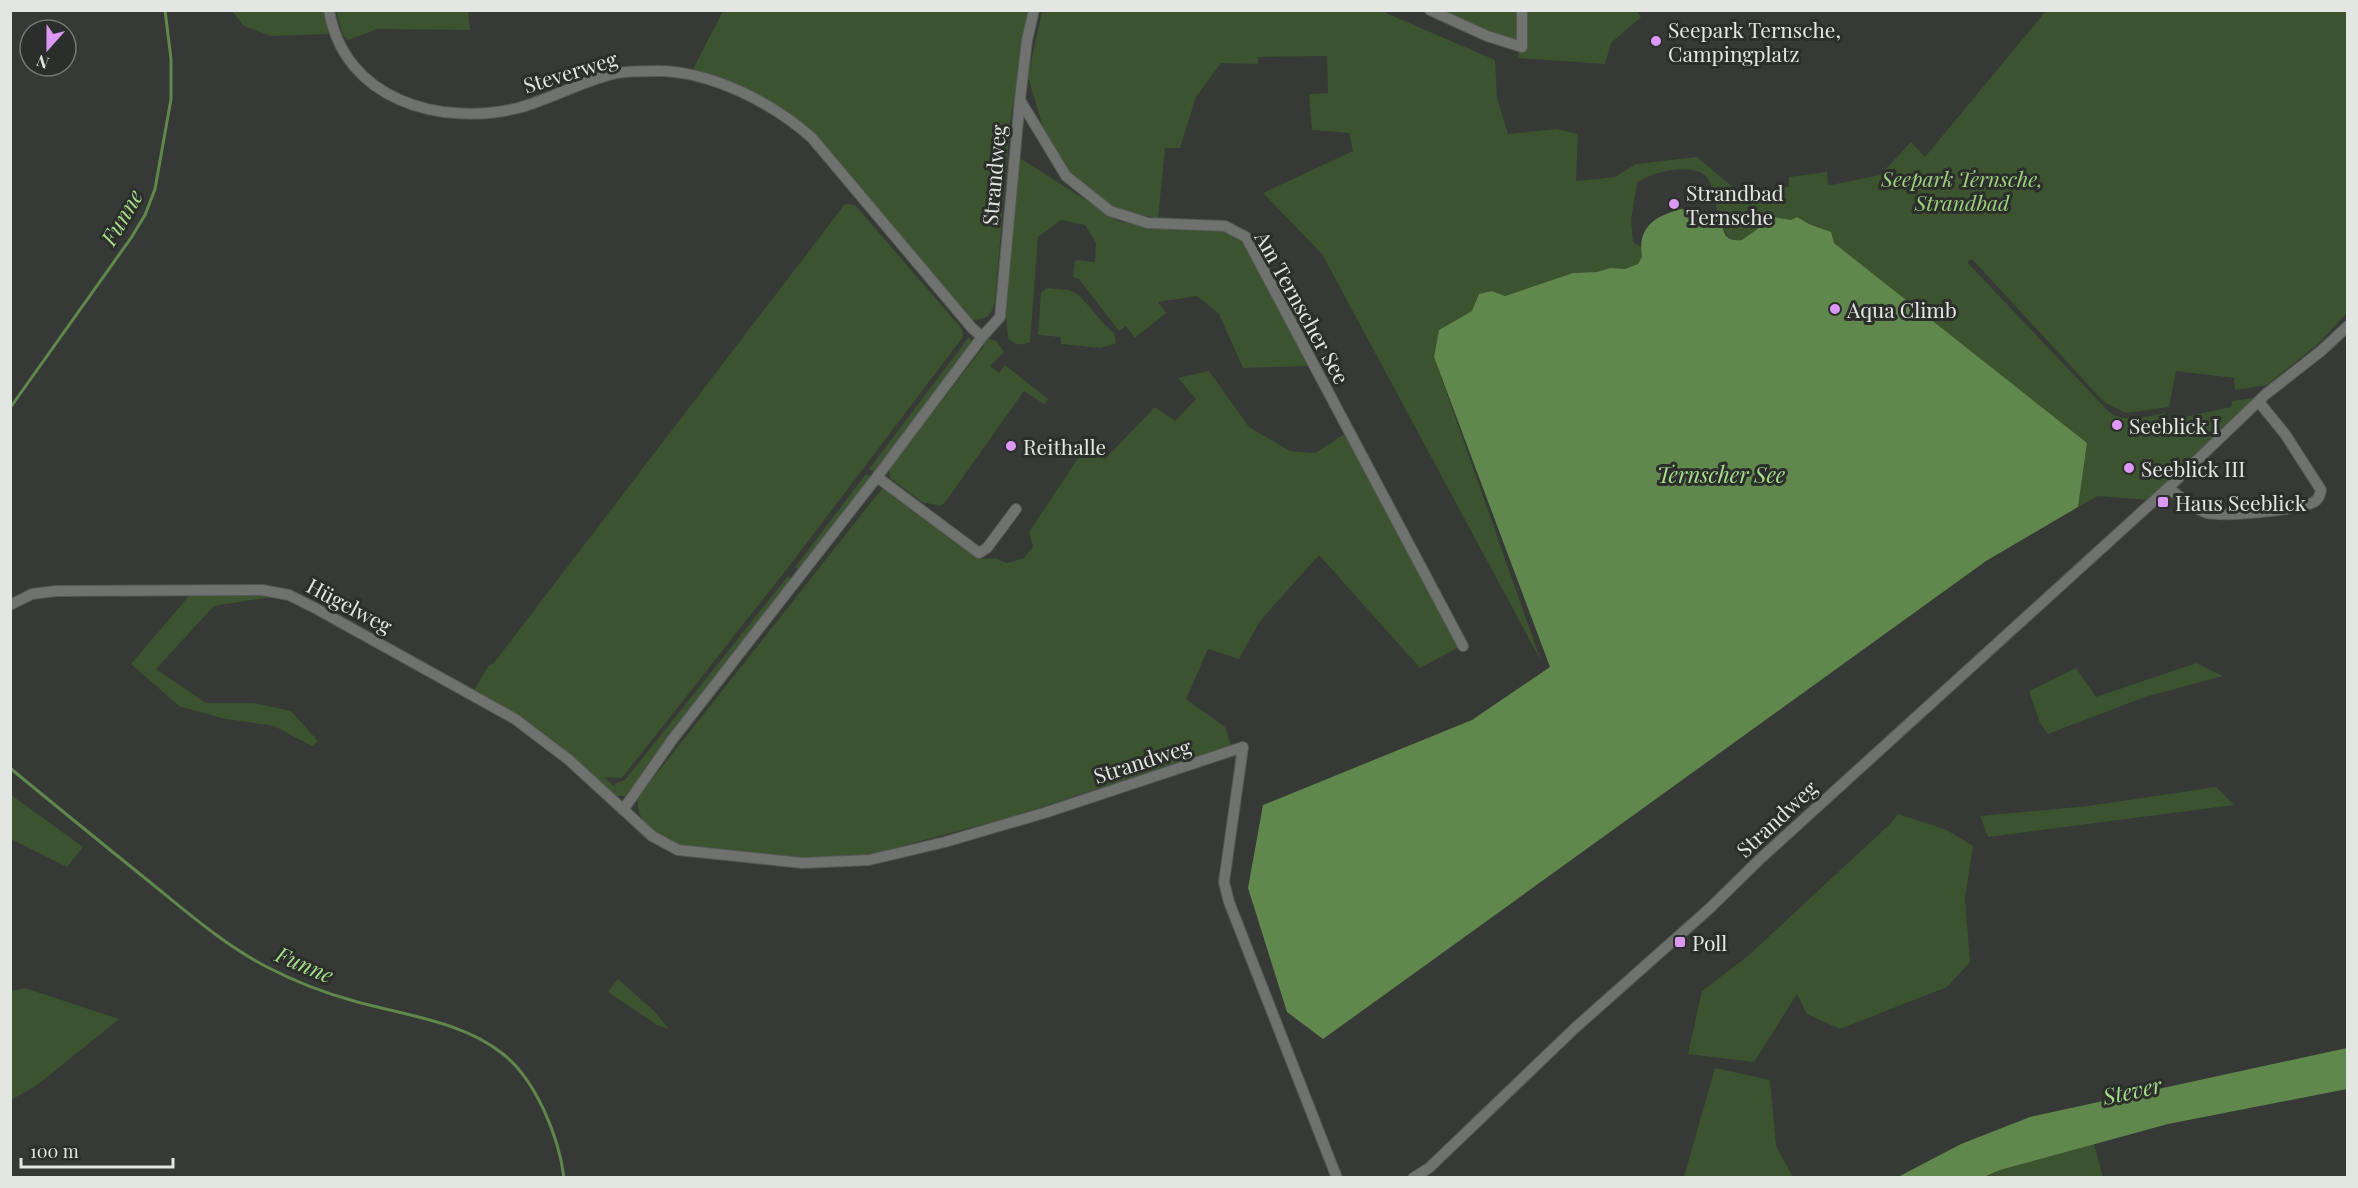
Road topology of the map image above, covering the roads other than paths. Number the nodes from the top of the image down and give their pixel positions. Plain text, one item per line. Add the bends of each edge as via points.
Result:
1 (329, 10) edge
2 (1034, 10) edge
3 (1430, 10) edge
4 (1522, 10) edge
5 (1020, 99) junction
6 (2348, 326) edge
7 (982, 337) junction
8 (2259, 402) junction
9 (877, 477) junction
10 (2168, 488) junction
11 (1016, 509) dead end
12 (10, 605) edge
13 (1463, 646) dead end
14 (623, 810) junction
15 (1336, 1178) edge
16 (1413, 1178) edge

1 - 7 street, Steverweg via 339,46 364,77 378,89 415,106 464,114 517,108 627,72 697,76 758,101 812,138
2 - 5 street, Strandweg
3 - 4 street via 1487,36 1522,46
5 - 7 street, Strandweg via 1000,317
5 - 13 street, Am Ternscher See via 1066,176 1110,211 1148,223 1225,226 1246,237
6 - 8 street, Strandweg
7 - 9 street, Strandweg
8 - 10 street, Strandweg
8 - 10 street via 2321,490 2319,498 2290,507 2224,515 2196,508
9 - 11 street via 979,553
9 - 14 street, Strandweg via 672,740
10 - 16 street, Strandweg via 1575,1028 1429,1168
12 - 14 street, Hügelweg via 32,594 56,591 234,589 289,595 515,718 569,760
14 - 15 street, Strandweg via 652,836 678,850 802,863 869,861 1044,813 1243,747 1226,859 1224,882 1228,902

